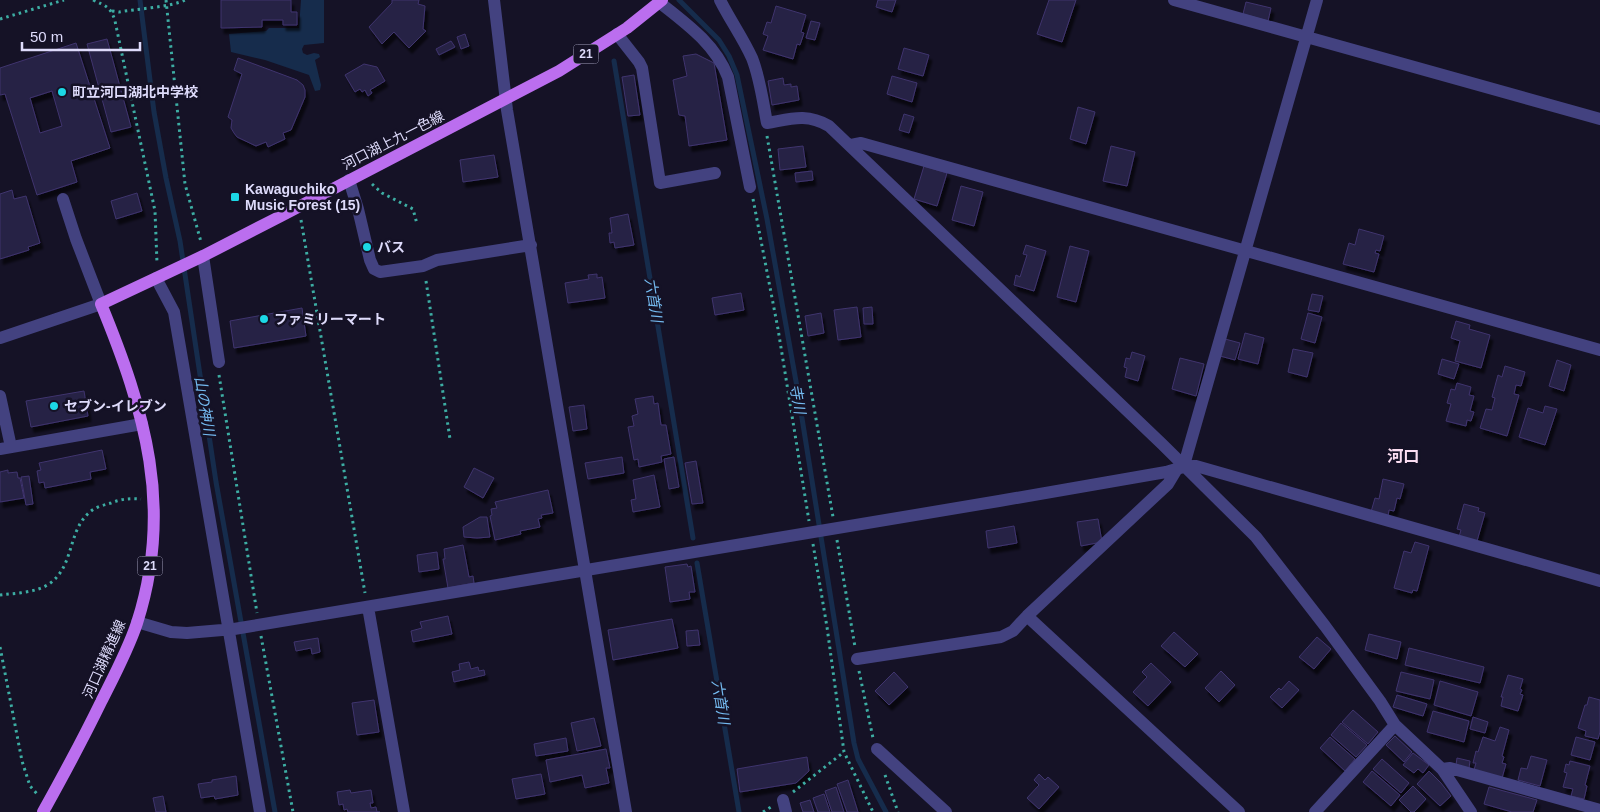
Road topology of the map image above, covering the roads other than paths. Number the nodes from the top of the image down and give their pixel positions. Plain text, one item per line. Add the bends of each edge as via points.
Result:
1 (494, 0) edge
2 (720, 0) edge
3 (1174, 0) edge
4 (1317, 0) edge
5 (661, 1) edge
6 (617, 34) junction
7 (1306, 38) junction
8 (506, 99) junction
9 (1600, 119) edge
10 (851, 145) junction
11 (715, 173) dead end
12 (349, 180) junction
13 (750, 187) road end
14 (63, 199) dead end
15 (531, 246) junction
16 (1246, 252) junction
17 (199, 258) junction
18 (161, 275) junction
19 (101, 304) junction
20 (0, 338) edge
21 (1600, 350) edge
22 (219, 362) road end
23 (0, 396) edge
24 (142, 424) junction
25 (5, 448) edge
26 (1180, 467) junction
27 (586, 569) junction
28 (1600, 581) edge
29 (368, 607) junction
30 (1027, 616) junction
31 (137, 622) junction
32 (231, 629) junction
33 (857, 659) road end
34 (1395, 725) junction
35 (877, 749) road end
36 (1442, 769) junction
37 (45, 808) edge
38 (1600, 810) edge
39 (260, 812) edge
40 (404, 812) edge
41 (626, 812) edge
42 (946, 812) edge
43 (1239, 812) edge
44 (1315, 812) edge
45 (1471, 812) edge

1 - 8 street
2 - 10 street via 753,61 767,123 805,117 829,126
3 - 7 street
4 - 7 street
5 - 6 main road, 河口湖上九一色線 / 21
5 - 13 street via 694,30 722,63 728,77
6 - 8 main road, 河口湖上九一色線 / 21
6 - 11 street via 642,68 660,183
7 - 9 street
7 - 16 street
8 - 12 main road, 河口湖上九一色線 / 21
8 - 15 street
10 - 16 street via 861,143
10 - 26 street
12 - 15 street via 370,260 374,269 380,272
12 - 17 main road, 河口湖上九一色線 / 21
14 - 19 street
15 - 27 street
16 - 21 street
16 - 26 street
17 - 18 main road, 河口湖上九一色線 / 21
17 - 22 street
18 - 19 main road, 河口湖上九一色線 / 21
18 - 32 street via 174,312
19 - 20 street
19 - 24 main road, 河口湖精進線 / 21
23 - 25 street
24 - 25 street
24 - 31 main road, 河口湖精進線 / 21 via 154,503 150,567
26 - 27 street via 999,501
26 - 28 street via 1196,466
26 - 30 street via 1168,484
26 - 34 street via 1256,537 1325,626
27 - 29 street
27 - 41 street
29 - 32 street
29 - 40 street
30 - 33 street via 1013,631 1001,637
30 - 43 street
31 - 32 street via 171,632
31 - 37 main road, 河口湖精進線 / 21 via 117,672
32 - 39 street
34 - 36 street
34 - 44 street
35 - 42 street
36 - 38 street via 1450,768
36 - 45 street

